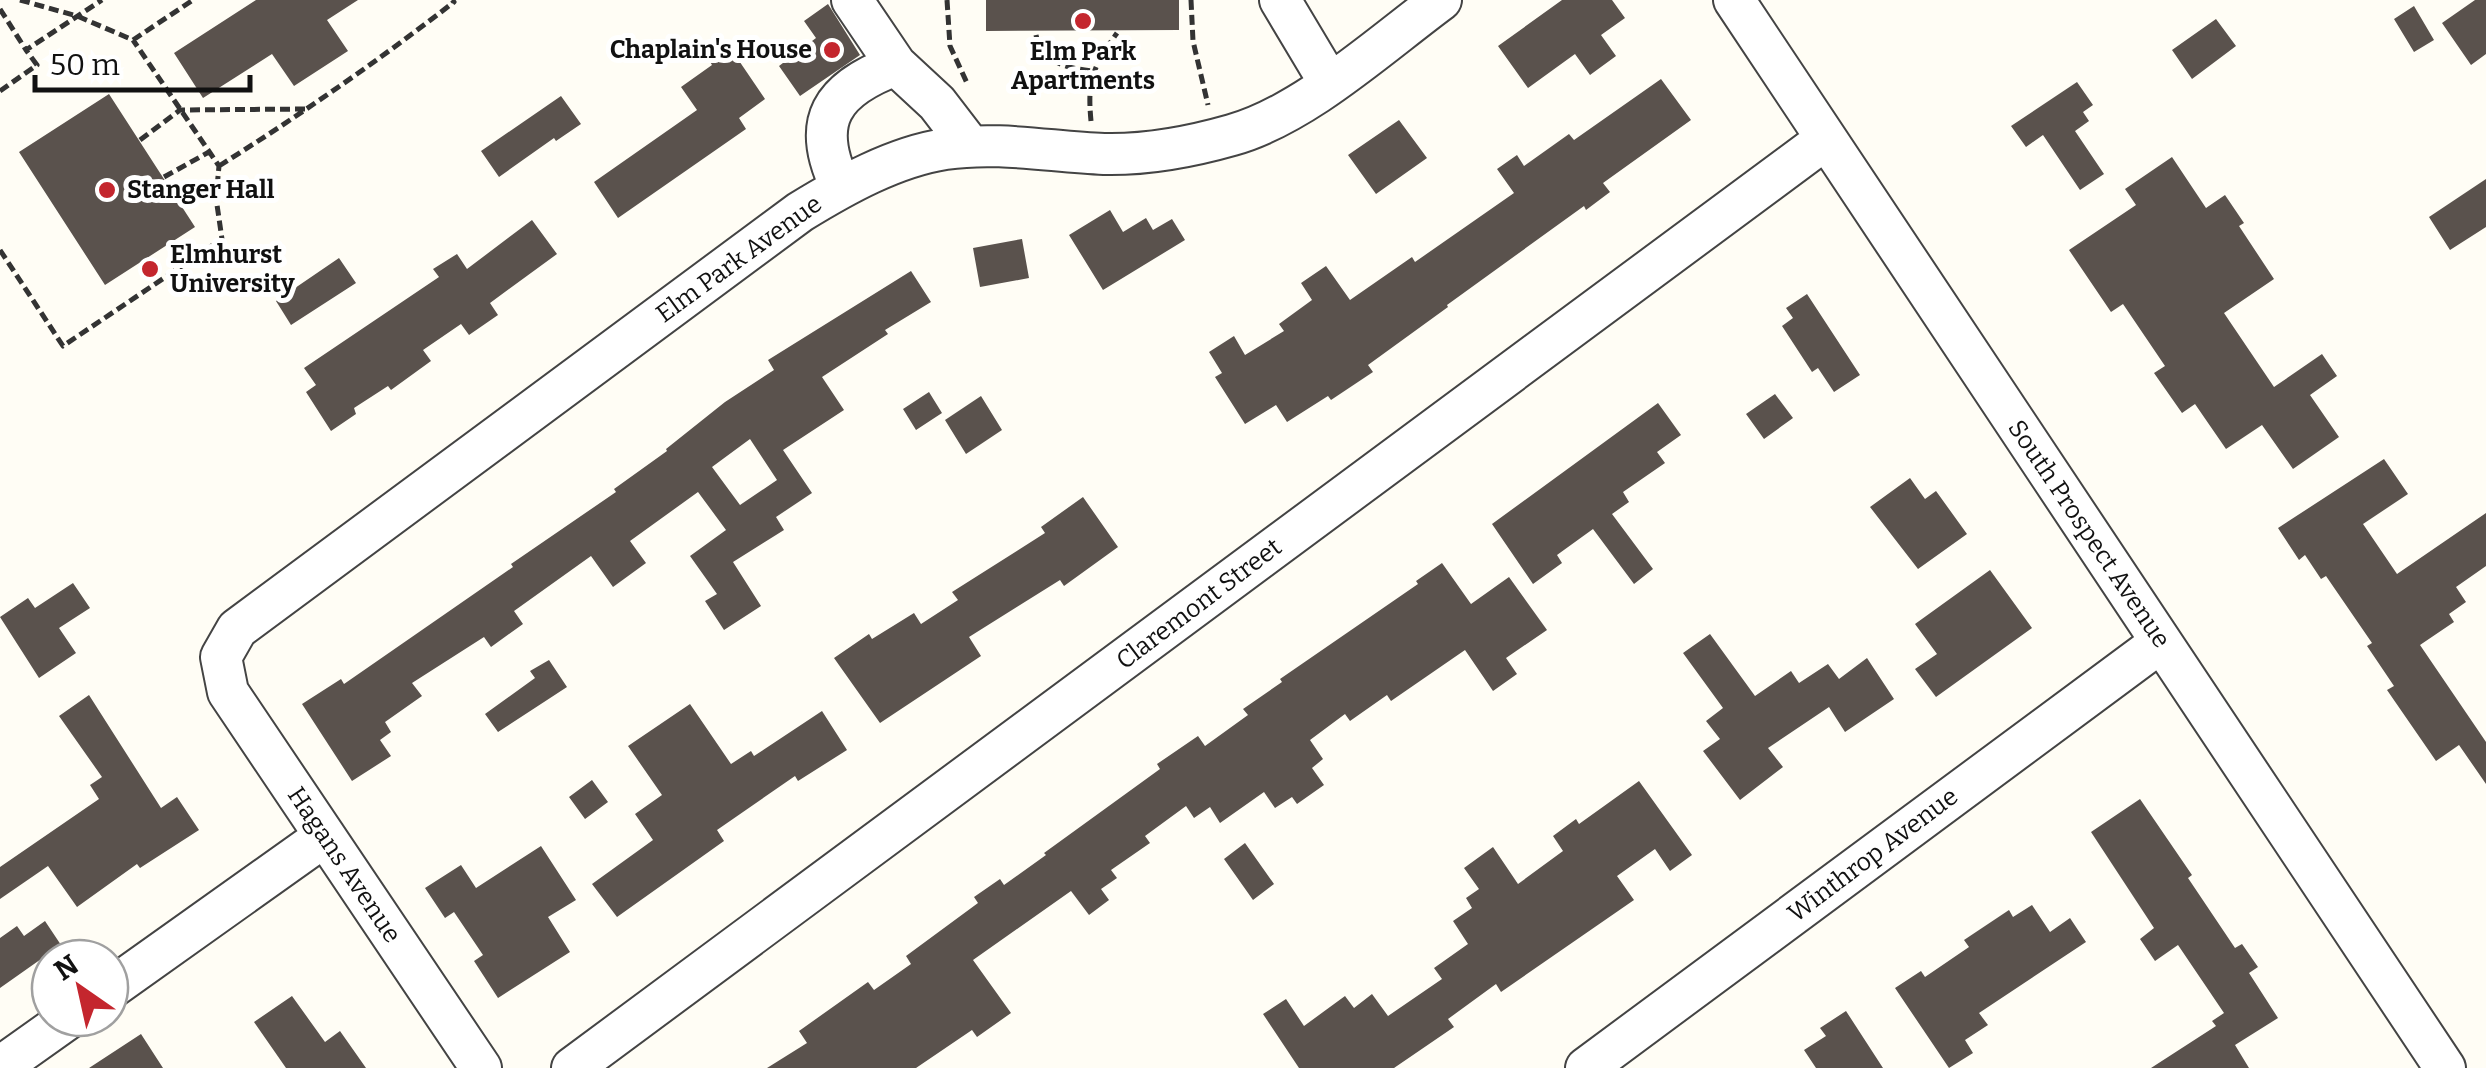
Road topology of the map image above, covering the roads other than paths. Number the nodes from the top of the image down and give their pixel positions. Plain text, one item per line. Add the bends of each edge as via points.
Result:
1 (852, 0) edge
2 (1280, 0) edge
3 (1441, 0) edge
4 (1734, 0) edge
5 (896, 65) junction
6 (1329, 82) junction
7 (1826, 140) junction
8 (970, 146) junction
9 (841, 187) junction
10 (2161, 642) junction
11 (221, 657) joint
12 (325, 836) junction
13 (130, 975) edge
14 (41, 1038) edge
15 (0, 1067) edge
16 (481, 1068) edge
17 (572, 1068) edge
18 (1586, 1068) edge
19 (2445, 1068) edge

1 - 5 street
2 - 6 street
3 - 6 street, Elm Park Avenue
4 - 7 street, South Prospect Avenue
5 - 8 street
5 - 9 street via 849,86 833,105 826,146
6 - 8 street, Elm Park Avenue via 1274,120 1165,150 1103,154
7 - 10 street, South Prospect Avenue
7 - 17 street, Claremont Street
8 - 9 street, Elm Park Avenue via 918,154
9 - 11 street, Elm Park Avenue via 236,629
10 - 18 street, Winthrop Avenue
10 - 19 street, South Prospect Avenue
11 - 12 street, Hagans Avenue via 228,692
12 - 13 street
12 - 16 street, Hagans Avenue
14 - 15 street

